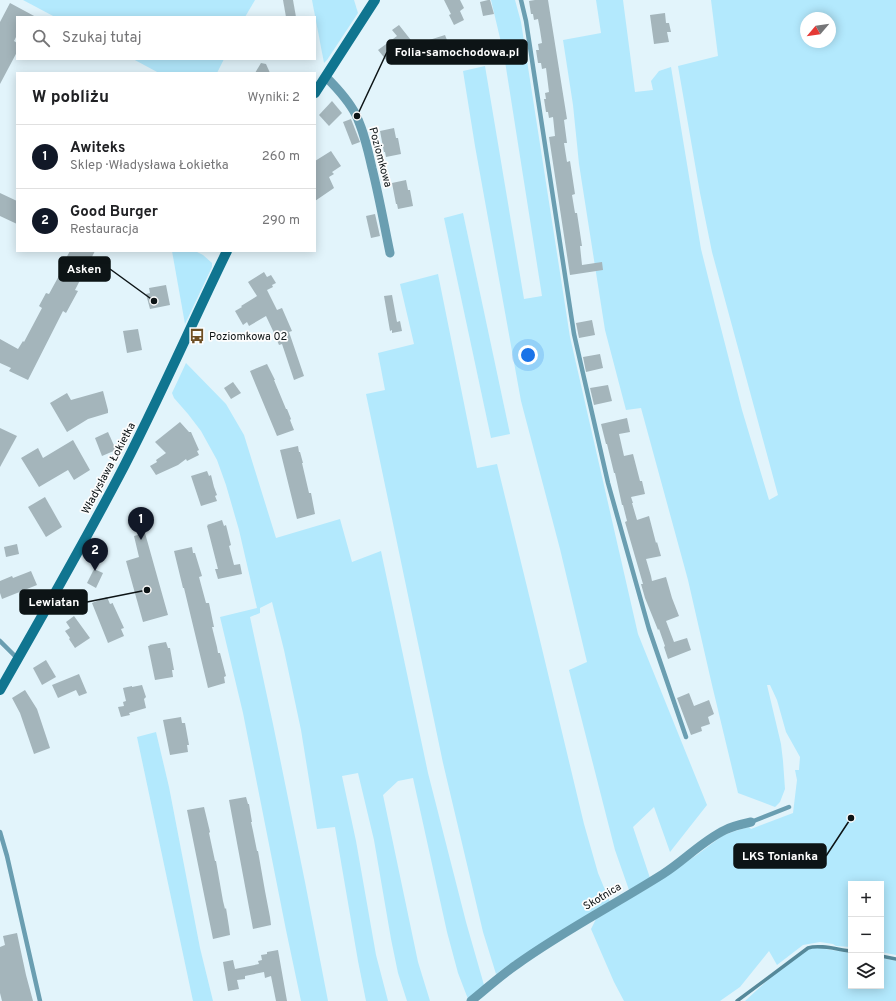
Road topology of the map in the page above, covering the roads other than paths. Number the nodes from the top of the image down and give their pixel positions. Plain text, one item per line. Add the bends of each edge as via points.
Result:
1 (376, 0) edge
2 (521, 0) edge
3 (326, 77) junction
4 (316, 92) edge
5 (227, 252) edge
6 (390, 253) dead end
7 (0, 641) edge
8 (18, 659) junction
9 (0, 690) edge
10 (686, 737) dead end
11 (789, 807) dead end
12 (751, 822) joint
13 (0, 832) edge
14 (40, 1001) edge
15 (471, 1001) edge

1 - 3 street
2 - 10 lane via 574,334 608,483 649,629
3 - 4 street
3 - 6 street, Poziomkowa via 348,102 363,132
5 - 8 street, Władysława Łokietka via 118,478
7 - 8 lane
8 - 9 street, Władysława Łokietka
11 - 12 lane
12 - 15 street, Skotnica via 734,826 714,836 664,874 540,948 496,979
13 - 14 lane

